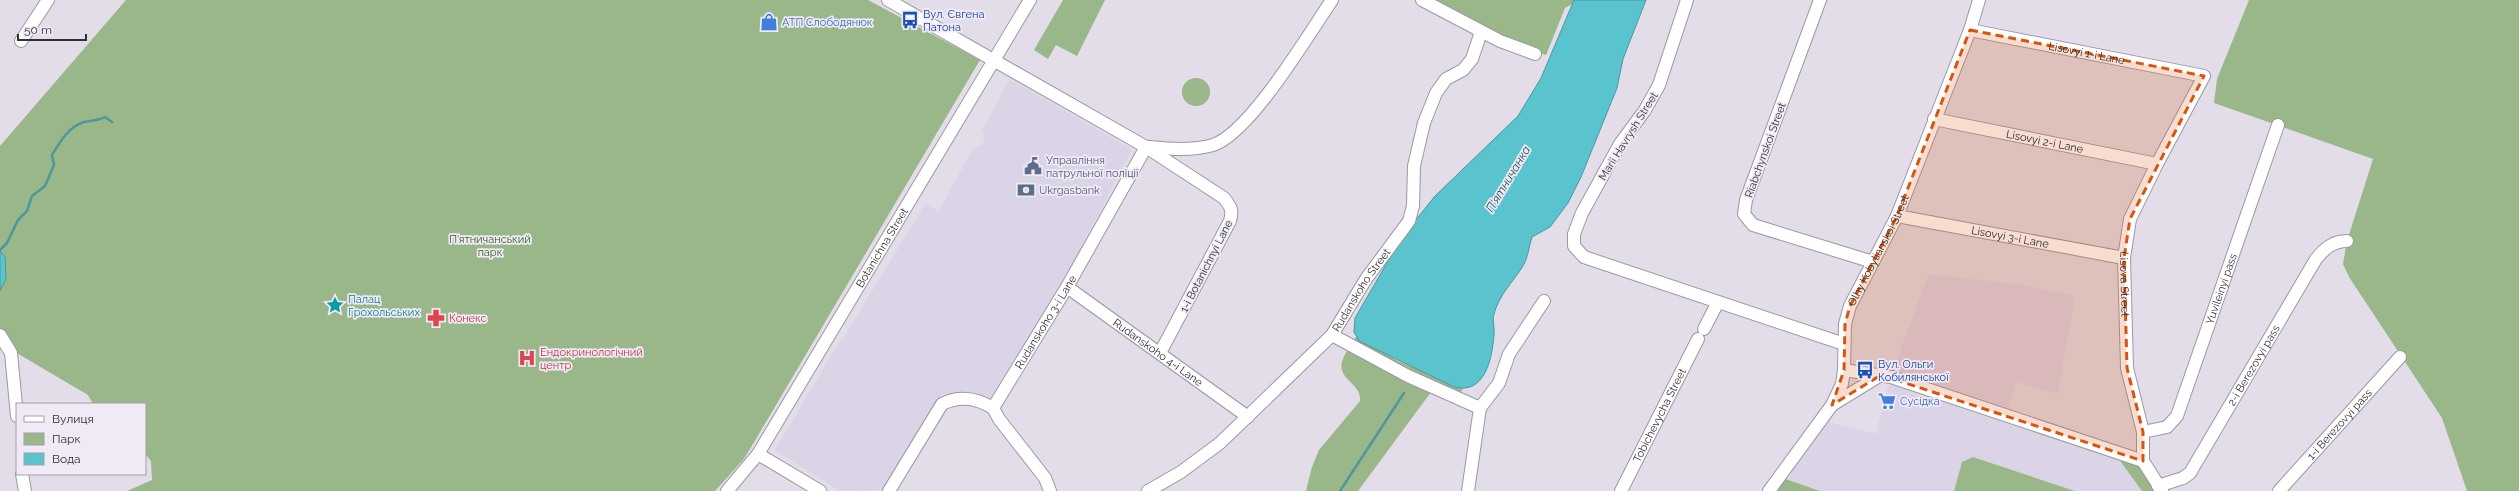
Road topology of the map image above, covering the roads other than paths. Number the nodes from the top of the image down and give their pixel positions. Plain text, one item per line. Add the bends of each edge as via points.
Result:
1 (888, 0) edge
2 (1030, 0) edge
3 (1332, 0) edge
4 (1422, 0) edge
5 (1687, 0) edge
6 (1820, 0) edge
7 (1979, 0) edge
8 (44, 2) edge
9 (1970, 30) junction
10 (1481, 32) junction
11 (21, 40) dead end
12 (1535, 54) dead end
13 (996, 60) junction
14 (2204, 76) joint
15 (1934, 119) junction
16 (2278, 125) dead end
17 (1146, 147) junction
18 (2156, 164) junction
19 (1897, 216) junction
20 (2346, 241) dead end
21 (2124, 258) junction
22 (1873, 262) junction
23 (1067, 287) junction
24 (1544, 301) dead end
25 (1718, 302) junction
26 (0, 335) edge
27 (1332, 335) junction
28 (1844, 344) junction
29 (1160, 354) junction
30 (2400, 357) dead end
31 (1844, 370) junction
32 (1881, 375) junction
33 (1832, 405) junction
34 (16, 406) edge
35 (993, 408) junction
36 (1480, 408) junction
37 (1248, 417) junction
38 (2143, 432) junction
39 (758, 454) junction
40 (2143, 461) junction
41 (22, 475) edge
42 (2160, 488) edge
43 (25, 491) edge
44 (727, 491) edge
45 (820, 491) edge
46 (889, 491) edge
47 (1050, 491) edge
48 (1148, 491) edge
49 (1468, 491) edge
50 (1621, 491) edge
51 (1769, 491) edge
52 (2279, 491) edge

1 - 13 street, 1-i Botanichnyi Lane
2 - 13 street, Botanichna Street
3 - 17 street, 1-i Botanichnyi Lane via 1258,106 1238,130 1213,145 1179,150
4 - 10 street
5 - 25 street, Marii Havrysh Street via 1659,85 1645,110 1620,144 1582,213 1574,234 1574,246 1584,257
6 - 22 street, Riabchynskoi Street via 1746,200 1744,214 1753,225
7 - 9 street, Olhy Kobylianskoi Street
8 - 11 street
9 - 14 street, Lisovyi 1-i Lane
9 - 15 street, Olhy Kobylianskoi Street
10 - 12 street
10 - 27 street, Rudanskoho Street via 1472,59 1463,70 1446,79 1436,92 1424,123 1414,166 1413,206 1409,221 1366,279
13 - 17 street, 1-i Botanichnyi Lane
13 - 39 street, Botanichna Street
14 - 18 street, Lisova Street
15 - 18 street, Lisovyi 2-i Lane
15 - 19 street, Olhy Kobylianskoi Street
16 - 38 street, Yuvileinyi pass via 2177,416 2167,427
17 - 23 street, Rudanskoho 3-i Lane
17 - 29 street, 1-i Botanichnyi Lane via 1224,198 1231,206 1232,213
18 - 21 street, Lisova Street via 2130,219
19 - 21 street, Lisovyi 3-i Lane
19 - 22 street, Olhy Kobylianskoi Street
20 - 42 street, 2-i Berezovyi pass via 2340,241 2324,249 2316,259 2190,473
21 - 38 street, Lisova Street via 2127,368
22 - 28 street, Olhy Kobylianskoi Street via 1850,306
23 - 29 street, Rudanskoho 4-i Lane
23 - 35 street, Rudanskoho 3-i Lane
24 - 36 street via 1509,354 1499,383
25 - 28 street
25 - 50 street, Tobichevycha Street
26 - 34 street via 11,353
27 - 36 street via 1408,376
27 - 37 street, Rudanskoho Street
28 - 31 street, Olhy Kobylianskoi Street
29 - 37 street, Rudanskoho 4-i Lane
30 - 52 street, 1-i Berezovyi pass
31 - 32 street
31 - 33 street, Olhy Kobylianskoi Street via 1842,384
32 - 33 street
32 - 40 street
33 - 51 street, Olhy Kobylianskoi Street
35 - 46 street via 970,398 952,399 942,404
35 - 47 street via 1045,478
36 - 49 street
37 - 48 street, Rudanskoho Street via 1198,460
38 - 40 street, Lisova Street
39 - 44 street, Botanichna Street
39 - 45 street
40 - 42 street
41 - 43 street

